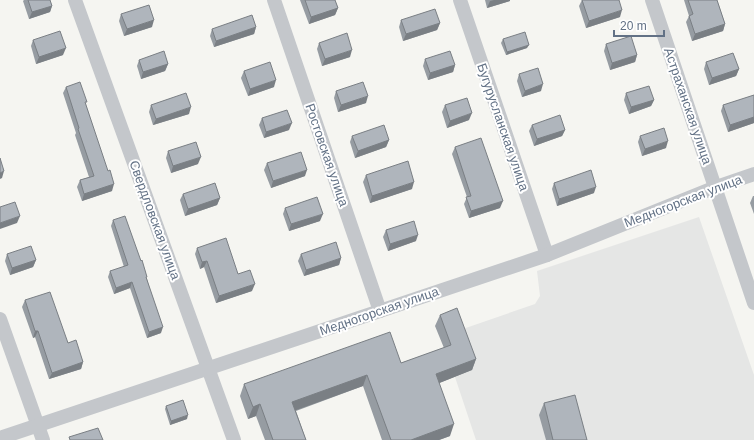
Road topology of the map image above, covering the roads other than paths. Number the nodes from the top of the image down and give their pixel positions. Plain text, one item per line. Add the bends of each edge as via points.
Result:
1 (75, 0) edge
2 (274, 0) edge
3 (460, 0) edge
4 (652, 0) edge
5 (754, 174) edge
6 (716, 188) junction
7 (547, 254) junction
8 (754, 304) edge
9 (380, 311) junction
10 (0, 319) edge
11 (208, 368) junction
12 (38, 426) junction
13 (0, 438) edge
14 (43, 440) edge
15 (234, 440) edge

1 - 11 street, Свердловская улица
2 - 9 street, Ростовская улица
3 - 7 street, Бугурусланская улица
4 - 6 street, Астраханская улица
5 - 6 street, Медногорская улица
6 - 7 street, Медногорская улица
6 - 8 street, Астраханская улица
7 - 9 street, Медногорская улица
9 - 11 street, Медногорская улица
10 - 12 street
11 - 12 street, Медногорская улица
11 - 15 street, Свердловская улица
12 - 13 street, Медногорская улица
12 - 14 street

